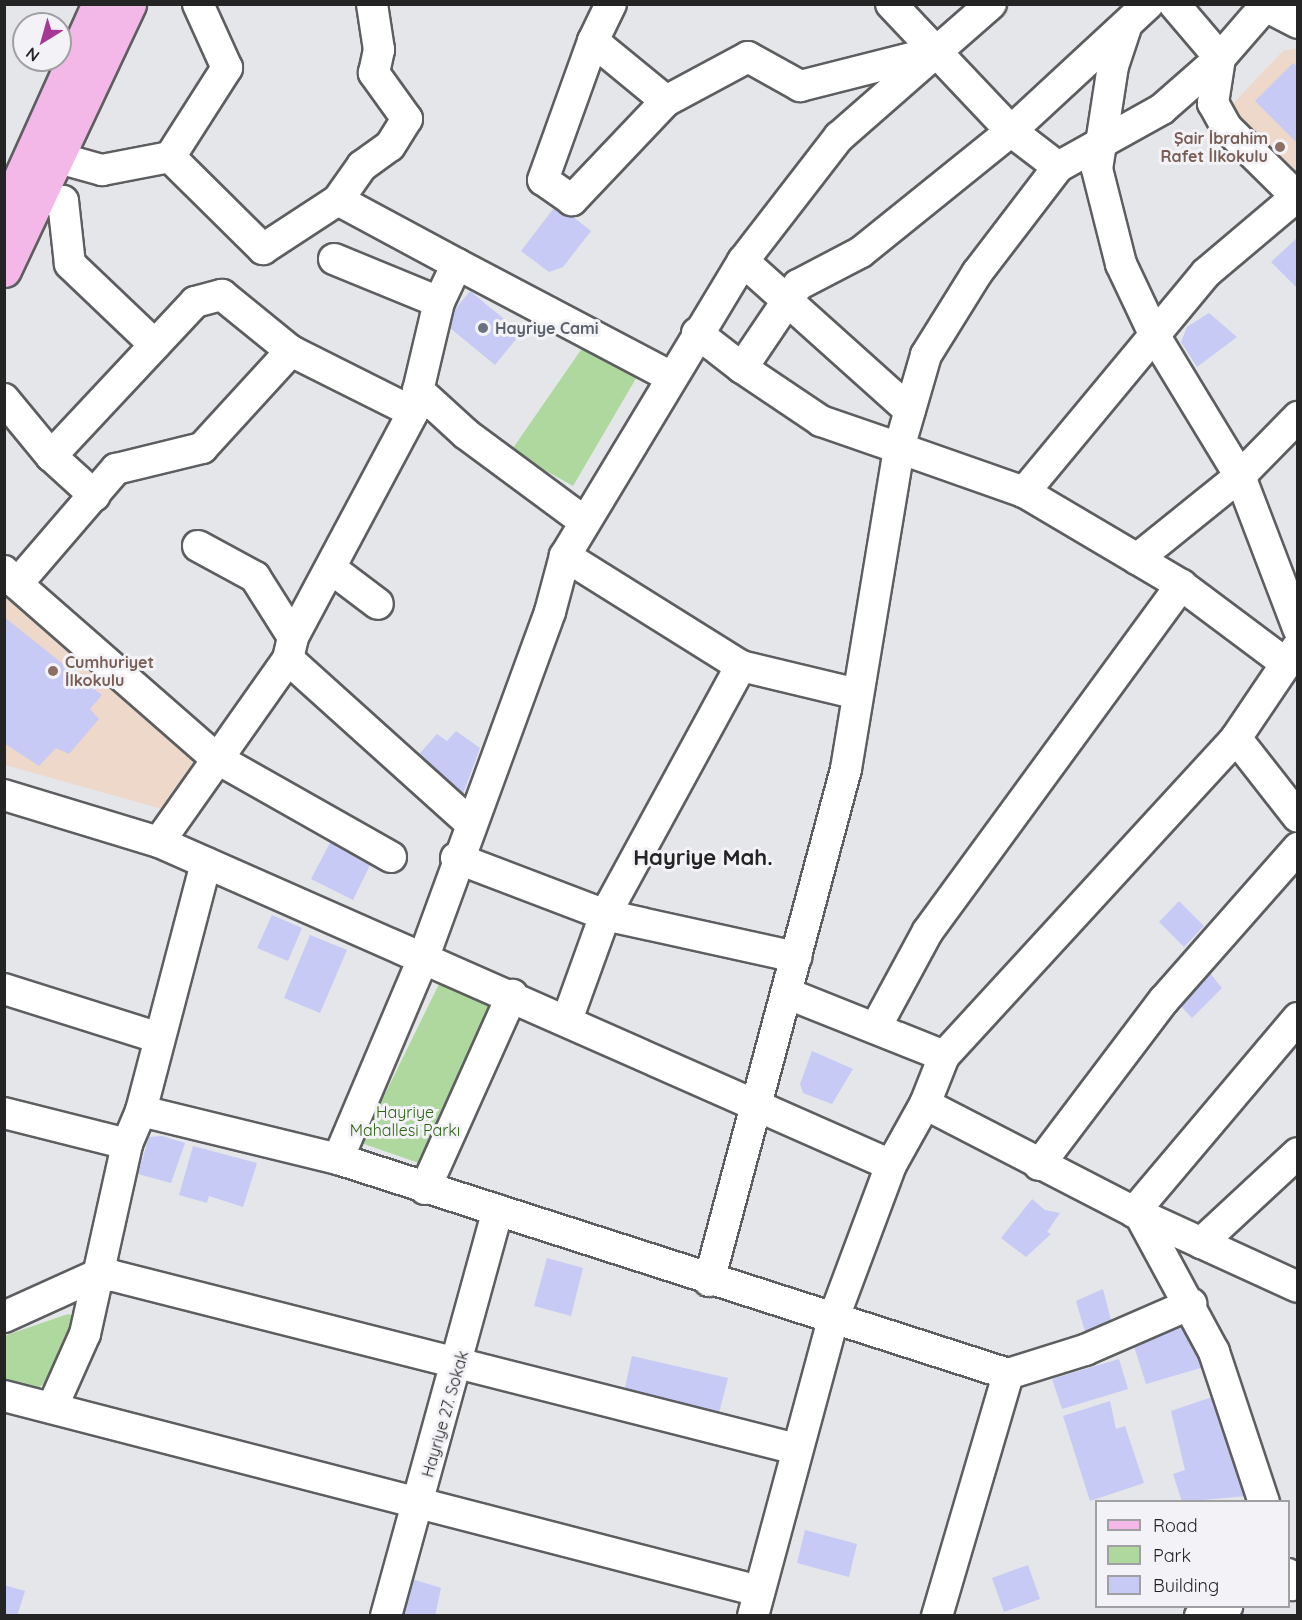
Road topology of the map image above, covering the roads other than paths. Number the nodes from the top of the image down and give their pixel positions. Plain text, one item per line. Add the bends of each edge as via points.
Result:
1 (99, 4) edge
2 (129, 4) edge
3 (198, 4) edge
4 (372, 4) edge
5 (611, 4) edge
6 (891, 4) edge
7 (991, 4) edge
8 (1148, 4) edge
9 (1174, 4) edge
10 (1265, 5) edge
11 (1298, 23) edge
12 (1126, 27) junction
13 (593, 42) junction
14 (933, 52) junction
15 (1220, 58) junction
16 (666, 101) junction
17 (1011, 131) junction
18 (1102, 139) junction
19 (55, 157) junction
20 (170, 157) junction
21 (1058, 167) junction
22 (23, 178) edge
23 (1297, 198) edge
24 (338, 200) junction
25 (4, 214) edge
26 (334, 259) dead end
27 (743, 261) junction
28 (458, 264) junction
29 (4, 270) edge
30 (789, 299) junction
31 (439, 302) junction
32 (697, 333) junction
33 (1156, 338) junction
34 (155, 345) junction
35 (291, 351) junction
36 (742, 368) junction
37 (671, 376) junction
38 (4, 399) edge
39 (416, 401) junction
40 (910, 411) junction
41 (1298, 417) edge
42 (899, 448) junction
43 (51, 456) junction
44 (1240, 476) junction
45 (1024, 492) junction
46 (95, 496) junction
47 (585, 522) junction
48 (198, 546) dead end
49 (565, 556) junction
50 (1137, 559) junction
51 (333, 570) junction
52 (11, 578) edge
53 (1181, 585) junction
54 (378, 604) dead end
55 (1298, 628) edge
56 (291, 648) junction
57 (1291, 654) edge
58 (741, 666) junction
59 (858, 694) junction
60 (1236, 738) junction
61 (216, 758) junction
62 (4, 795) edge
63 (1298, 817) edge
64 (471, 824) junction
65 (159, 842) junction
66 (1298, 848) edge
67 (391, 857) dead end
68 (456, 858) junction
69 (206, 863) junction
70 (605, 915) junction
71 (796, 957) junction
72 (423, 959) junction
73 (4, 989) edge
74 (786, 993) junction
75 (512, 995) junction
76 (1298, 1018) edge
77 (567, 1020) junction
78 (876, 1027) junction
79 (159, 1038) junction
80 (944, 1056) junction
81 (756, 1104) junction
82 (925, 1104) junction
83 (141, 1111) junction
84 (4, 1113) edge
85 (127, 1144) junction
86 (1298, 1153) edge
87 (338, 1159) junction
88 (891, 1165) junction
89 (1039, 1166) junction
90 (425, 1189) junction
91 (498, 1210) junction
92 (1137, 1214) junction
93 (1201, 1243) junction
94 (99, 1274) junction
95 (1291, 1276) edge
96 (709, 1281) junction
97 (1191, 1304) junction
98 (4, 1317) edge
99 (833, 1320) junction
100 (459, 1364) junction
101 (1008, 1374) junction
102 (5, 1398) edge
103 (52, 1408) junction
104 (796, 1449) junction
105 (420, 1500) junction
106 (1263, 1500) edge
107 (756, 1603) edge
108 (1222, 1608) edge
109 (386, 1616) edge
110 (937, 1616) edge
111 (1200, 1616) edge

1 - 22 main road
2 - 19 main road
3 - 20 street via 227,68
4 - 24 street via 379,50 374,73 407,119 390,146 362,166
5 - 13 street
6 - 14 street
7 - 14 street
8 - 12 street
9 - 15 street
10 - 11 street
10 - 15 street
12 - 17 street
12 - 18 street
13 - 16 street
13 - 16 street via 543,180 572,200
14 - 16 street via 800,86 748,57
14 - 17 street
14 - 27 street via 839,137
15 - 18 street via 1162,109
15 - 23 street via 1213,103 1227,128
17 - 21 street
17 - 30 street via 861,252 798,285
18 - 21 street
18 - 33 street via 1097,168 1121,264
19 - 20 street via 102,170
19 - 22 main road
20 - 24 street via 263,249
21 - 40 street via 977,273 926,355
22 - 25 main road
22 - 29 main road
22 - 34 street via 63,201 70,264
23 - 33 street via 1206,273
24 - 28 street
26 - 31 street
27 - 30 street
27 - 32 street
28 - 31 street
28 - 37 street
30 - 36 street
30 - 40 street
31 - 39 street
32 - 36 street
32 - 37 street
33 - 44 street
33 - 45 street
34 - 35 street via 195,302 222,295
34 - 43 street
35 - 39 street
35 - 46 street via 202,448 116,469
36 - 42 street via 820,421
37 - 47 street
38 - 43 street
39 - 47 street
39 - 51 street
40 - 42 street
41 - 44 street
42 - 45 street
42 - 59 street
43 - 46 street
44 - 50 street
44 - 55 street
45 - 50 street
46 - 52 street
47 - 49 street
48 - 56 street via 255,577
49 - 58 street
49 - 64 street
50 - 53 street
51 - 54 street
51 - 56 street
52 - 61 street
53 - 57 street
53 - 78 street via 928,931
56 - 61 street
56 - 64 street
57 - 60 street
58 - 59 street
58 - 70 street
59 - 71 street via 846,769
60 - 63 street
60 - 80 street
61 - 65 street
61 - 67 street
62 - 65 street
64 - 68 street
65 - 69 street
66 - 89 street via 1164,1000
68 - 70 street
68 - 72 street
69 - 72 street
69 - 79 street
70 - 71 street
70 - 77 street
71 - 74 street
72 - 75 street
72 - 87 street
73 - 79 street
74 - 78 street
74 - 81 street
75 - 77 street
75 - 90 street
76 - 92 street
77 - 81 street
78 - 80 street
79 - 83 street
80 - 82 street
81 - 88 street
81 - 96 street
82 - 88 street
82 - 89 street
83 - 85 street
83 - 87 street
84 - 85 street
85 - 94 street
86 - 93 street
87 - 90 street
88 - 99 street
89 - 92 street
90 - 91 street
91 - 96 street
91 - 100 street, Hayriye 27. Sokak
92 - 93 street
92 - 97 street
93 - 95 street
94 - 98 street
94 - 100 street
94 - 103 street via 85,1334
96 - 99 street
97 - 101 street via 1085,1350
97 - 106 street via 1214,1352
99 - 101 street
99 - 104 street
100 - 104 street
100 - 105 street, Hayriye 27. Sokak
101 - 110 street
102 - 103 street
103 - 105 street
104 - 107 street
105 - 107 street
105 - 109 street, Hayriye 27. Sokak
108 - 111 street

